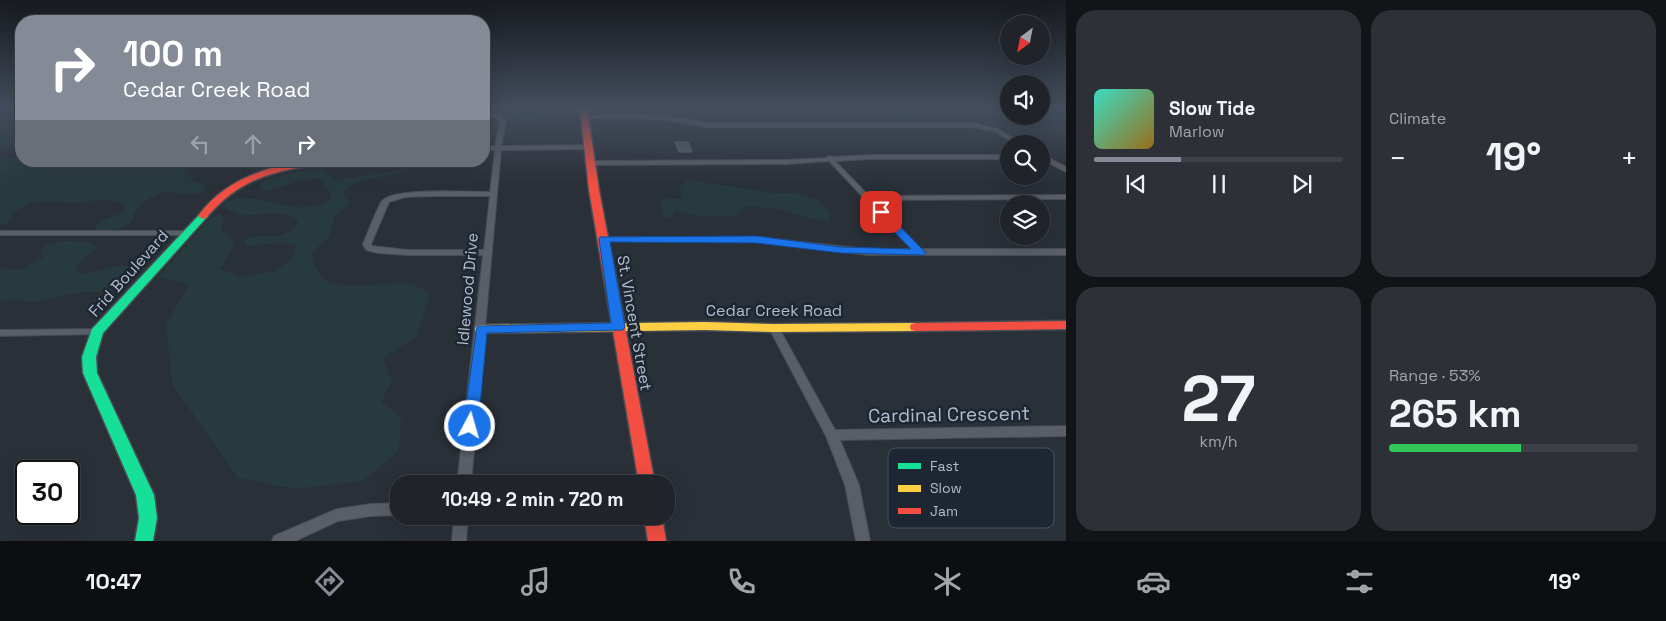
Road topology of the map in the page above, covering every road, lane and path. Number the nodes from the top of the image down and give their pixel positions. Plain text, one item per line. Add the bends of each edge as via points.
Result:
1 (501, 133) edge
2 (587, 133) edge
3 (589, 147) junction
4 (490, 148) edge
5 (498, 148) junction
6 (1000, 157) edge
7 (829, 158) junction
8 (1050, 161) edge
9 (591, 163) junction
10 (291, 167) edge
11 (1066, 170) edge
12 (493, 194) junction
13 (868, 198) junction
14 (1066, 198) edge
15 (0, 233) edge
16 (186, 233) junction
17 (604, 239) junction
18 (488, 252) junction
19 (1066, 252) edge
20 (920, 253) junction
21 (1066, 325) edge
22 (618, 327) junction
23 (774, 328) junction
24 (481, 329) junction
25 (0, 332) edge
26 (97, 332) junction
27 (1066, 432) edge
28 (832, 435) junction
29 (465, 475) edge
30 (645, 475) edge
31 (390, 509) edge
32 (460, 525) edge
33 (654, 525) edge
34 (144, 541) edge
35 (279, 541) edge
36 (459, 541) edge
37 (657, 541) edge
38 (863, 541) edge

1 - 5 street, Idlewood Drive
2 - 3 street, St. Vincent Street
3 - 5 street
3 - 9 street, St. Vincent Street
4 - 5 street
5 - 12 street, Idlewood Drive
6 - 7 street
7 - 9 street via 785,162
7 - 13 street
8 - 11 street
9 - 17 street, St. Vincent Street
10 - 16 street, Frid Boulevard via 241,183 213,203
12 - 18 street, Idlewood Drive
12 - 18 street via 390,197 367,244 373,250 390,252
13 - 14 street
13 - 20 street
15 - 16 street
16 - 26 street, Frid Boulevard
17 - 20 street via 756,239 841,250
17 - 22 street, St. Vincent Street
18 - 24 street, Idlewood Drive
19 - 20 street
21 - 23 street, Cedar Creek Road
22 - 23 street, Cedar Creek Road
22 - 24 street, Cedar Creek Road
22 - 30 street, St. Vincent Street
23 - 28 street
24 - 29 street, Idlewood Drive
25 - 26 street
26 - 34 street, Frid Boulevard via 89,357 90,373 145,495 149,522
27 - 28 street, Cardinal Crescent
28 - 38 street via 852,485
31 - 35 street via 337,515
32 - 36 street
33 - 37 street

